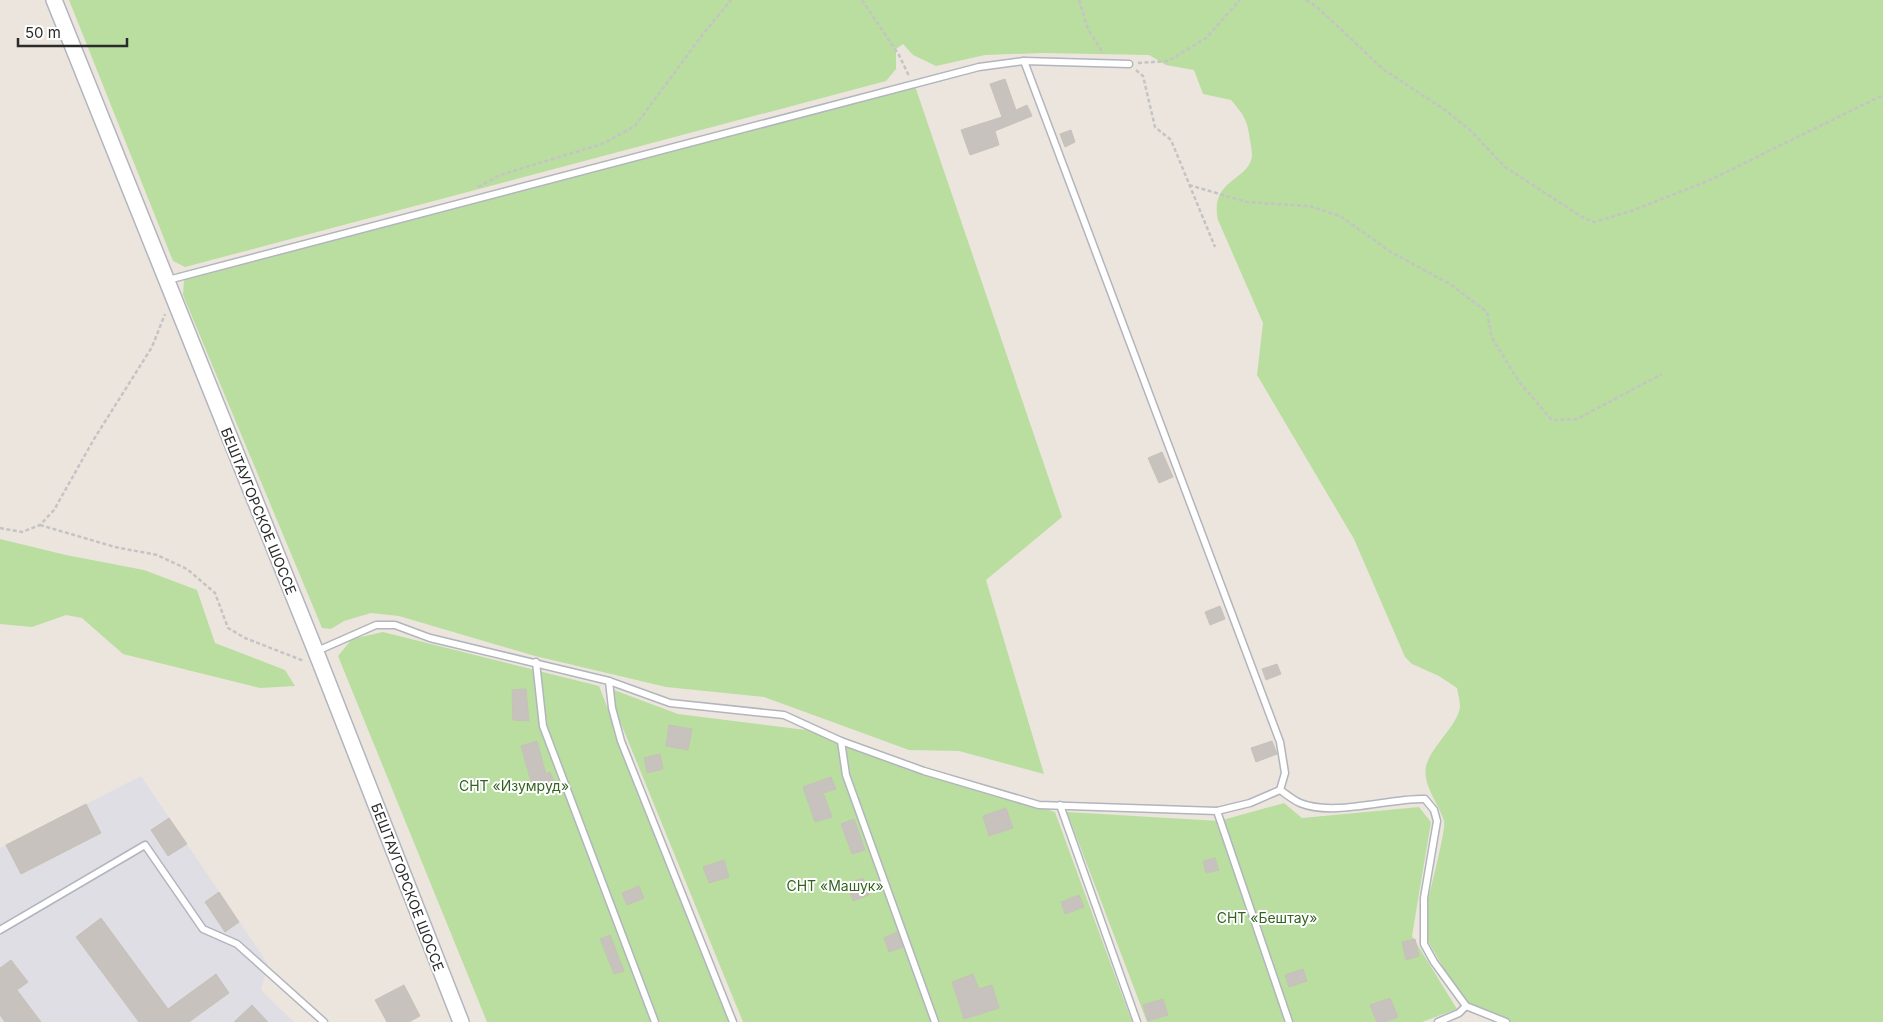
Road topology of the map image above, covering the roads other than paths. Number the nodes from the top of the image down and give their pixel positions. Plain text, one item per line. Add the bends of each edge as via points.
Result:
1 (54, 0) edge
2 (1024, 61) junction
3 (1128, 64) road end
4 (166, 281) junction
5 (317, 655) junction
6 (536, 662) junction
7 (609, 681) junction
8 (841, 741) junction
9 (1280, 790) junction
10 (1060, 805) junction
11 (1217, 812) junction
12 (0, 930) edge
13 (1466, 1006) junction
14 (324, 1022) edge
15 (461, 1022) edge
16 (655, 1022) edge
17 (733, 1022) edge
18 (935, 1022) edge
19 (1136, 1022) edge
20 (1289, 1022) edge
21 (1438, 1022) edge
22 (1506, 1022) edge

1 - 4 street, БЕШТАУГОРСКОЕ ШОССЕ
2 - 3 lane
2 - 4 lane via 979,67
2 - 9 lane via 1280,742 1285,773
4 - 5 street, БЕШТАУГОРСКОЕ ШОССЕ
5 - 6 lane via 376,625 396,625 430,638
5 - 15 street, БЕШТАУГОРСКОЕ ШОССЕ
6 - 7 lane
6 - 16 lane via 543,726
7 - 8 lane via 670,703 784,716
7 - 17 lane via 621,741
8 - 10 lane via 924,771 1039,805
8 - 18 lane via 846,774
9 - 11 lane
9 - 13 lane via 1300,803 1330,808 1425,799 1434,810 1437,821 1424,898 1424,944
10 - 11 lane
10 - 19 lane
11 - 20 lane
12 - 14 lane via 145,846 203,929 237,944
13 - 21 lane via 1459,1013
13 - 22 lane

